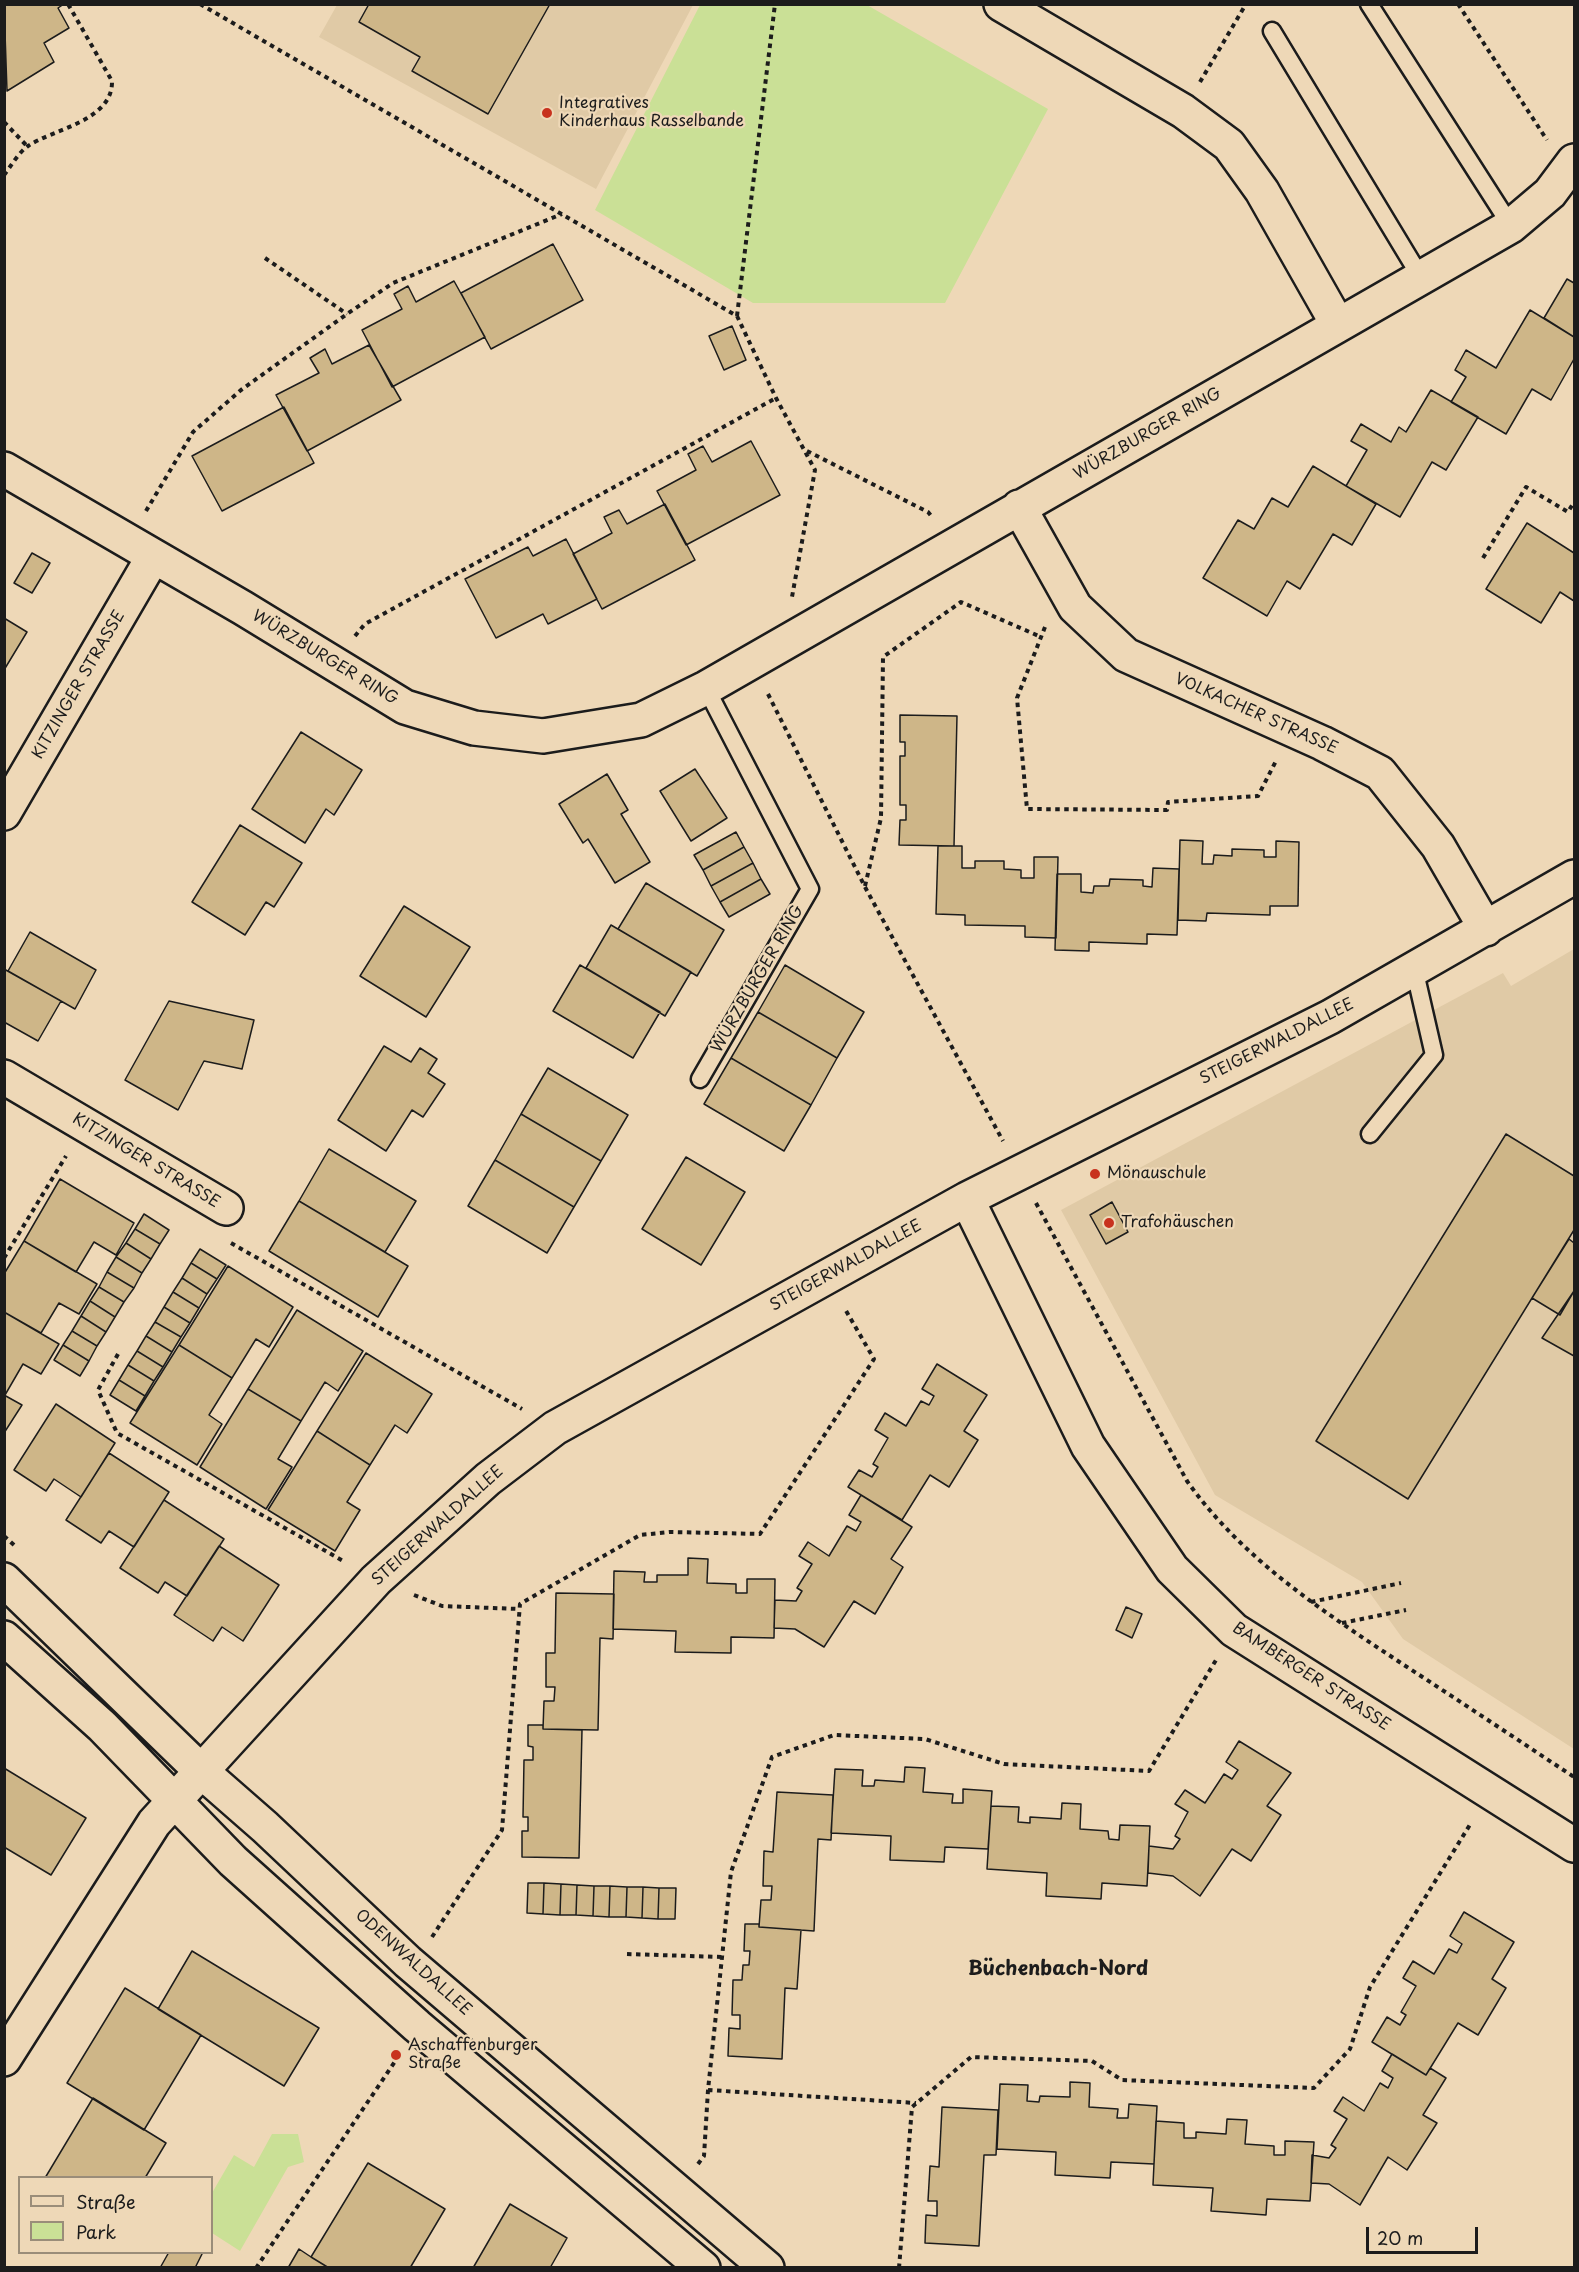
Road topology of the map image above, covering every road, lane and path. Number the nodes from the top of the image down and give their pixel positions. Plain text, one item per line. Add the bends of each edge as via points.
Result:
1 (68, 4) edge
2 (200, 4) edge
3 (775, 4) edge
4 (1001, 4) edge
5 (1246, 4) edge
6 (1369, 4) edge
7 (1458, 4) edge
8 (1272, 31) dead end
9 (1183, 111) junction
10 (4, 122) edge
11 (27, 146) junction
12 (1571, 166) edge
13 (4, 175) edge
14 (562, 213) junction
15 (1510, 226) junction
16 (265, 258) dead end
17 (1420, 276) junction
18 (346, 314) junction
19 (737, 316) junction
20 (1338, 325) junction
21 (776, 398) junction
22 (807, 451) junction
23 (4, 469) edge
24 (1575, 502) edge
25 (1019, 507) junction
26 (951, 546) junction
27 (140, 550) junction
28 (1483, 558) dead end
29 (1063, 584) junction
30 (802, 631) junction
31 (1041, 637) junction
32 (751, 661) junction
33 (334, 663) junction
34 (706, 687) junction
35 (1292, 729) junction
36 (4, 813) edge
37 (1575, 877) edge
38 (865, 886) junction
39 (1486, 929) junction
40 (1414, 968) junction
41 (4, 1077) edge
42 (700, 1079) dead end
43 (85, 1124) junction
44 (1370, 1134) dead end
45 (1019, 1172) junction
46 (967, 1199) junction
47 (226, 1208) joint
48 (4, 1258) edge
49 (826, 1277) junction
50 (118, 1354) dead end
51 (555, 1428) junction
52 (4, 1580) edge
53 (376, 1580) junction
54 (1401, 1583) dead end
55 (1310, 1602) junction
56 (519, 1609) junction
57 (1406, 1610) dead end
58 (1341, 1623) junction
59 (1234, 1630) junction
60 (4, 1638) edge
61 (201, 1771) junction
62 (1575, 1777) edge
63 (1490, 1792) junction
64 (173, 1801) junction
65 (1575, 1845) edge
66 (627, 1954) dead end
67 (722, 1958) junction
68 (408, 1962) junction
69 (402, 2052) dead end
70 (4, 2059) edge
71 (708, 2090) junction
72 (916, 2103) junction
73 (694, 2169) dead end
74 (256, 2268) edge
75 (703, 2268) edge
76 (767, 2268) edge
77 (898, 2268) edge

1 - 11 path via 112,81 112,89 101,108 64,132
2 - 14 path
3 - 19 path
4 - 9 street
5 - 9 path
6 - 15 lane
7 - 12 path
8 - 17 lane
9 - 20 street via 1228,145 1262,191
10 - 11 path
11 - 13 path
12 - 15 street, WÜRZBURGER RING via 1550,193
14 - 18 path via 393,283
14 - 19 path
15 - 17 street, WÜRZBURGER RING
16 - 18 path
17 - 20 street, WÜRZBURGER RING
18 - 27 path via 241,390 193,432
19 - 21 path
20 - 25 street, WÜRZBURGER RING
21 - 22 path
21 - 33 path via 365,624
22 - 26 path via 928,512
22 - 30 path via 815,470 790,608
23 - 27 street, WÜRZBURGER RING
24 - 28 path via 1568,512 1526,487
25 - 26 street, WÜRZBURGER RING
25 - 29 street, VOLKACHER STRASSE
26 - 30 street, WÜRZBURGER RING
27 - 33 street, WÜRZBURGER RING
27 - 36 street, KITZINGER STRASSE
29 - 31 path
29 - 35 street, VOLKACHER STRASSE via 1075,607 1126,655
30 - 32 street, WÜRZBURGER RING
31 - 35 path via 1017,698 1026,809 1167,810 1168,802 1258,796
31 - 38 path via 961,602 884,657 881,819
32 - 34 street, WÜRZBURGER RING
32 - 38 path
33 - 34 street, WÜRZBURGER RING via 405,707 474,728 543,736 641,720
34 - 42 lane, WÜRZBURGER RING via 810,889
35 - 39 street, VOLKACHER STRASSE via 1380,773 1438,846
37 - 39 street, STEIGERWALDALLEE
38 - 45 path
39 - 40 street, STEIGERWALDALLEE
40 - 44 lane via 1434,1055
40 - 45 street, STEIGERWALDALLEE via 1330,1017
41 - 43 street, KITZINGER STRASSE
43 - 47 street, KITZINGER STRASSE
43 - 48 path
45 - 46 street, STEIGERWALDALLEE
45 - 55 path via 1187,1481 1239,1543
46 - 49 street, STEIGERWALDALLEE
46 - 59 street, BAMBERGER STRASSE via 1088,1446 1172,1569
47 - 51 path via 224,1239
49 - 51 street, STEIGERWALDALLEE
49 - 56 path via 874,1359 760,1534 640,1535 520,1604
50 - 53 path via 98,1390 117,1433
51 - 53 street, STEIGERWALDALLEE via 488,1479
52 - 61 street, ODENWALDALLEE
53 - 56 path via 442,1606
53 - 61 street, STEIGERWALDALLEE
54 - 55 path
55 - 58 path
56 - 68 path via 502,1830 432,1937
57 - 58 path
58 - 62 path
59 - 63 street, BAMBERGER STRASSE
59 - 67 path via 1149,1771 1004,1764 925,1739 834,1735 772,1757 731,1872
60 - 64 street via 102,1726
61 - 64 street
61 - 68 street, ODENWALDALLEE
63 - 65 street, BAMBERGER STRASSE
63 - 72 path via 1370,1987 1350,2049 1314,2088 1122,2080 1092,2061 971,2057
64 - 70 street via 154,1823
64 - 75 street via 233,1861 417,2026
66 - 67 path
67 - 71 path
68 - 76 street, ODENWALDALLEE
69 - 74 path
71 - 72 path
71 - 73 path via 704,2156
72 - 77 path via 912,2107

